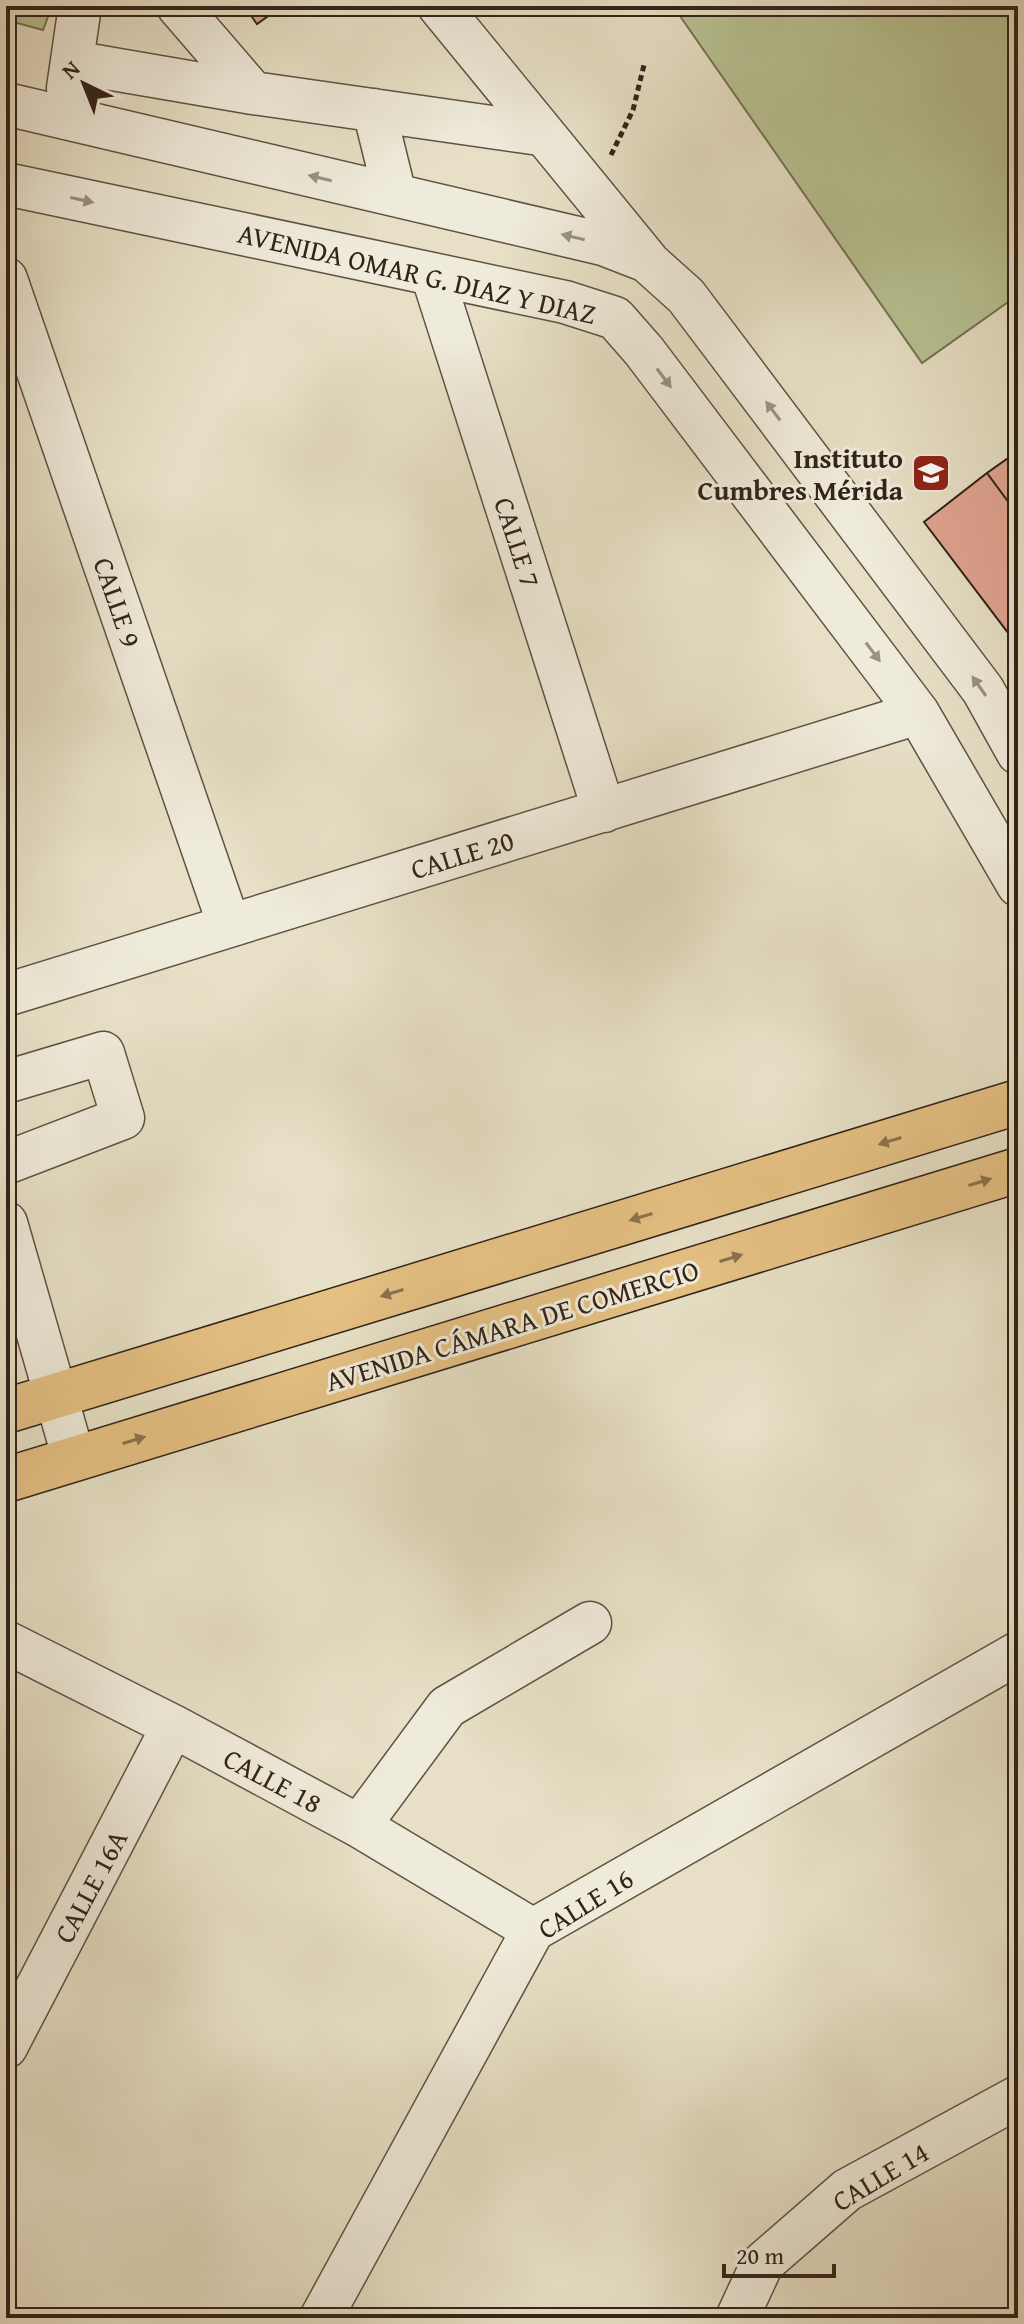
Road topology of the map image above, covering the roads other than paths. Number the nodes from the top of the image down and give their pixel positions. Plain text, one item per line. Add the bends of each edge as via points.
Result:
1 (80, 6) edge
2 (178, 6) edge
3 (439, 6) edge
4 (72, 62) junction
5 (253, 93) junction
6 (6, 104) edge
7 (374, 110) junction
8 (63, 117) junction
9 (540, 134) junction
10 (6, 184) edge
11 (395, 195) junction
12 (647, 261) junction
13 (432, 274) junction
14 (6, 279) edge
15 (882, 557) junction
16 (832, 599) junction
17 (918, 713) junction
18 (1018, 753) edge
19 (604, 811) junction
20 (1018, 885) edge
21 (229, 925) junction
22 (6, 995) edge
23 (6, 1082) edge
24 (1018, 1102) edge
25 (6, 1163) edge
26 (1018, 1170) edge
27 (6, 1223) edge
28 (54, 1396) junction
29 (6, 1411) edge
30 (74, 1459) junction
31 (6, 1480) edge
32 (590, 1623) dead end
33 (6, 1642) edge
34 (1018, 1653) edge
35 (173, 1726) junction
36 (359, 1826) junction
37 (533, 1930) junction
38 (6, 2047) edge
39 (1018, 2097) edge
40 (321, 2318) edge
41 (737, 2318) edge

1 - 4 street
2 - 5 street
3 - 9 street
4 - 5 street
4 - 8 street
5 - 7 street
6 - 8 street
7 - 9 street
7 - 11 street
11 -> 8 street
9 - 12 street
10 -> 13 street, AVENIDA OMAR G. DIAZ Y DIAZ
12 -> 11 street via 603,244
15 -> 12 street via 686,296
13 -> 16 street, AVENIDA OMAR G. DIAZ Y DIAZ via 615,318
13 - 19 street, CALLE 7
14 - 21 street, CALLE 9
15 - 16 street
18 -> 15 street via 983,690
16 -> 17 street, AVENIDA OMAR G. DIAZ Y DIAZ
17 - 19 street, CALLE 20
17 - 20 street, AVENIDA OMAR G. DIAZ Y DIAZ
19 - 21 street, CALLE 20
21 - 22 street, CALLE 20
23 - 25 street via 103,1053 123,1118
24 -> 28 main road
30 -> 26 main road, AVENIDA CÁMARA DE COMERCIO
27 - 28 street
28 - 29 main road
28 - 30 street
30 - 31 main road, AVENIDA CÁMARA DE COMERCIO
32 - 36 street via 447,1707
33 - 35 street, CALLE 18
34 - 37 street, CALLE 16
35 - 36 street, CALLE 18
35 - 38 street, CALLE 16A
36 - 37 street, CALLE 18
37 - 40 street, CALLE 16
39 - 41 street, CALLE 14 via 847,2190 762,2264

